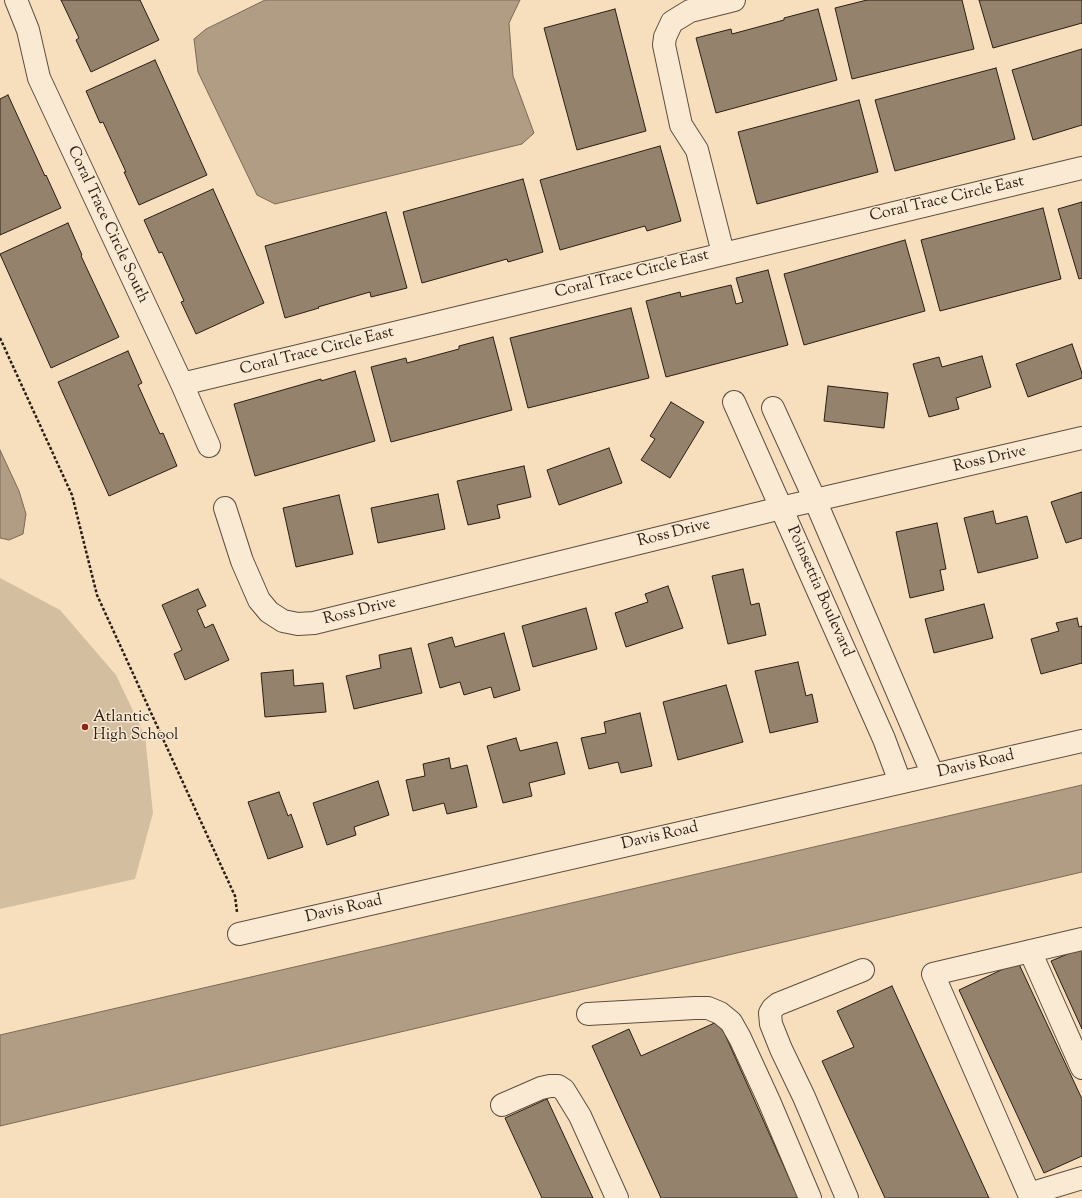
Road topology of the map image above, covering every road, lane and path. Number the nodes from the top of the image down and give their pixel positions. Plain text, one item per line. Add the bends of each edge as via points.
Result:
1 (16, 0) edge
2 (734, 0) edge
3 (1082, 168) edge
4 (723, 253) junction
5 (0, 338) edge
6 (182, 384) junction
7 (734, 402) dead end
8 (773, 408) dead end
9 (1082, 438) edge
10 (209, 446) dead end
11 (815, 500) junction
12 (225, 508) dead end
13 (781, 508) junction
14 (1082, 741) edge
15 (933, 775) junction
16 (900, 782) junction
17 (239, 934) joint
18 (1082, 939) edge
19 (1030, 951) junction
20 (863, 970) dead end
21 (588, 1014) dead end
22 (1082, 1068) edge
23 (502, 1105) dead end
24 (1082, 1178) edge
25 (616, 1198) edge
26 (810, 1198) edge
27 (847, 1198) edge

1 - 6 street, Coral Trace Circle South via 28,30 39,78
2 - 4 street via 690,11 672,22 664,45 681,125 697,150
3 - 4 street, Coral Trace Circle East
4 - 6 street, Coral Trace Circle East
5 - 17 path via 72,495 97,594 235,896
6 - 10 street, Coral Trace Circle South
7 - 13 street, Poinsettia Boulevard
8 - 11 street, Poinsettia Boulevard
9 - 11 street, Ross Drive
11 - 13 street, Ross Drive
11 - 15 street, Poinsettia Boulevard
12 - 13 street, Ross Drive via 242,561 259,600 269,612 283,621 298,624 314,623
13 - 16 street, Poinsettia Boulevard via 884,739
14 - 15 street, Davis Road
15 - 16 street, Davis Road
16 - 17 street, Davis Road
18 - 19 street
19 - 22 street
19 - 24 street via 933,974 1029,1194
20 - 27 street via 778,1004 770,1013 771,1024 781,1049
21 - 26 street via 695,1008 708,1008 720,1012 731,1022 740,1038
23 - 25 street via 541,1088 558,1086 564,1090 580,1116

